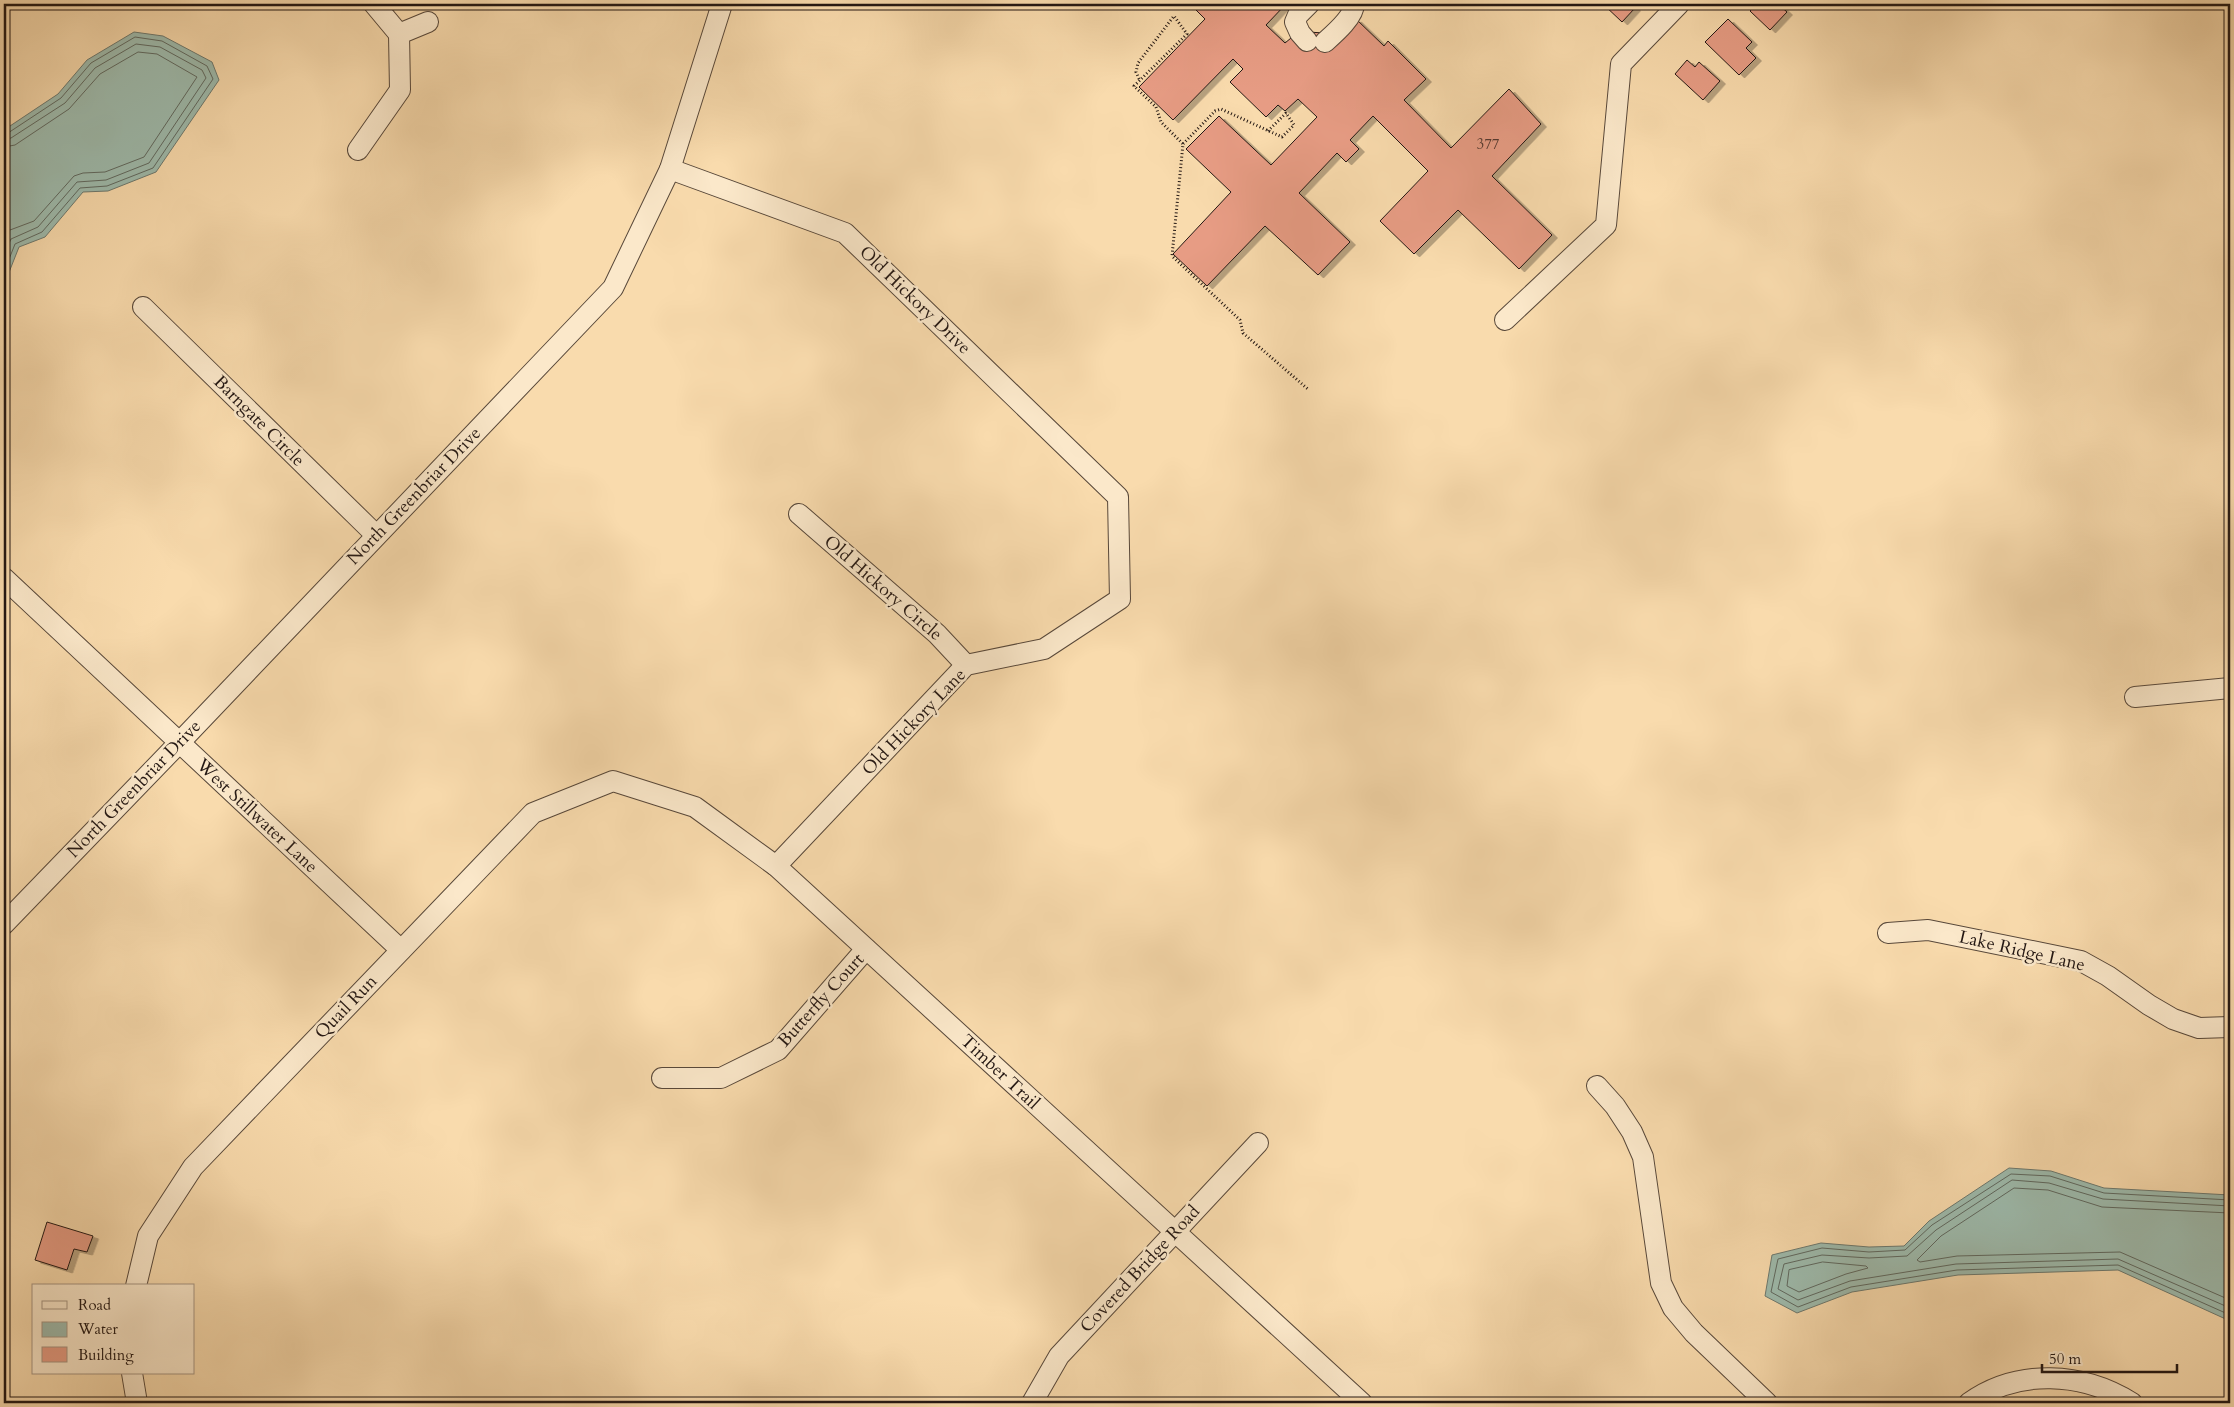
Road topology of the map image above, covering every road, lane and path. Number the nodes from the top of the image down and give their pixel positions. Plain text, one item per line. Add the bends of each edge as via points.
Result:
1 (374, 4) edge
2 (722, 4) edge
3 (1309, 4) edge
4 (1354, 4) edge
5 (1679, 4) edge
6 (428, 22) dead end
7 (399, 34) junction
8 (1139, 79) junction
9 (1268, 130) junction
10 (1183, 144) junction
11 (358, 150) dead end
12 (670, 169) junction
13 (143, 307) dead end
14 (1505, 320) dead end
15 (1309, 390) dead end
16 (1118, 497) joint
17 (798, 514) dead end
18 (376, 536) junction
19 (4, 578) edge
20 (966, 665) junction
21 (2230, 688) edge
22 (2134, 697) dead end
23 (179, 743) junction
24 (613, 780) joint
25 (776, 866) junction
26 (4, 924) edge
27 (1888, 933) dead end
28 (866, 949) junction
29 (401, 950) junction
30 (2230, 1027) edge
31 (662, 1078) dead end
32 (1597, 1086) dead end
33 (1258, 1143) dead end
34 (1175, 1232) junction
35 (136, 1284) edge
36 (132, 1374) edge
37 (137, 1403) edge
38 (1032, 1403) edge
39 (1362, 1403) edge
40 (1767, 1403) edge
41 (1970, 1403) edge
42 (2132, 1403) edge

1 - 7 street
2 - 12 street, North Greenbriar Drive
3 - 4 street via 1295,22 1300,33 1316,42 1344,22
5 - 14 street via 1621,64 1606,225
6 - 7 street
7 - 11 street via 400,90
8 - 8 path via 1143,79 1187,34 1174,16 1138,63 1136,72
8 - 10 path via 1134,86 1156,107 1161,122
9 - 9 path via 1282,137 1294,125 1286,113
9 - 10 path via 1221,109 1215,111
10 - 15 path via 1172,256 1240,320 1243,333
12 - 16 street, Old Hickory Drive via 845,233
12 - 18 street, North Greenbriar Drive via 613,288
13 - 18 street, Barngate Circle
16 - 20 street, Old Hickory Lane via 1120,599 1044,649
17 - 20 street, Old Hickory Circle via 937,634
18 - 23 street, North Greenbriar Drive
19 - 23 street, West Stillwater Lane
20 - 25 street, Old Hickory Lane
21 - 22 street
23 - 26 street, North Greenbriar Drive
23 - 29 street, West Stillwater Lane
24 - 25 street, Timber Trail via 695,807
24 - 29 street, Quail Run via 533,813
25 - 28 street, Timber Trail
27 - 30 street, Lake Ridge Lane via 1928,930 2081,961 2173,1019 2199,1028
28 - 31 street, Butterfly Court via 778,1050 720,1078
28 - 34 street, Timber Trail
29 - 35 street, Quail Run via 193,1168 148,1236
32 - 40 street via 1632,1132 1643,1157 1661,1283 1674,1308 1694,1334
33 - 34 street, Covered Bridge Road
34 - 38 street, Covered Bridge Road via 1059,1356
34 - 39 street, Timber Trail
36 - 37 street
41 - 42 street via 1997,1388 2024,1380 2052,1377 2081,1381 2113,1392

